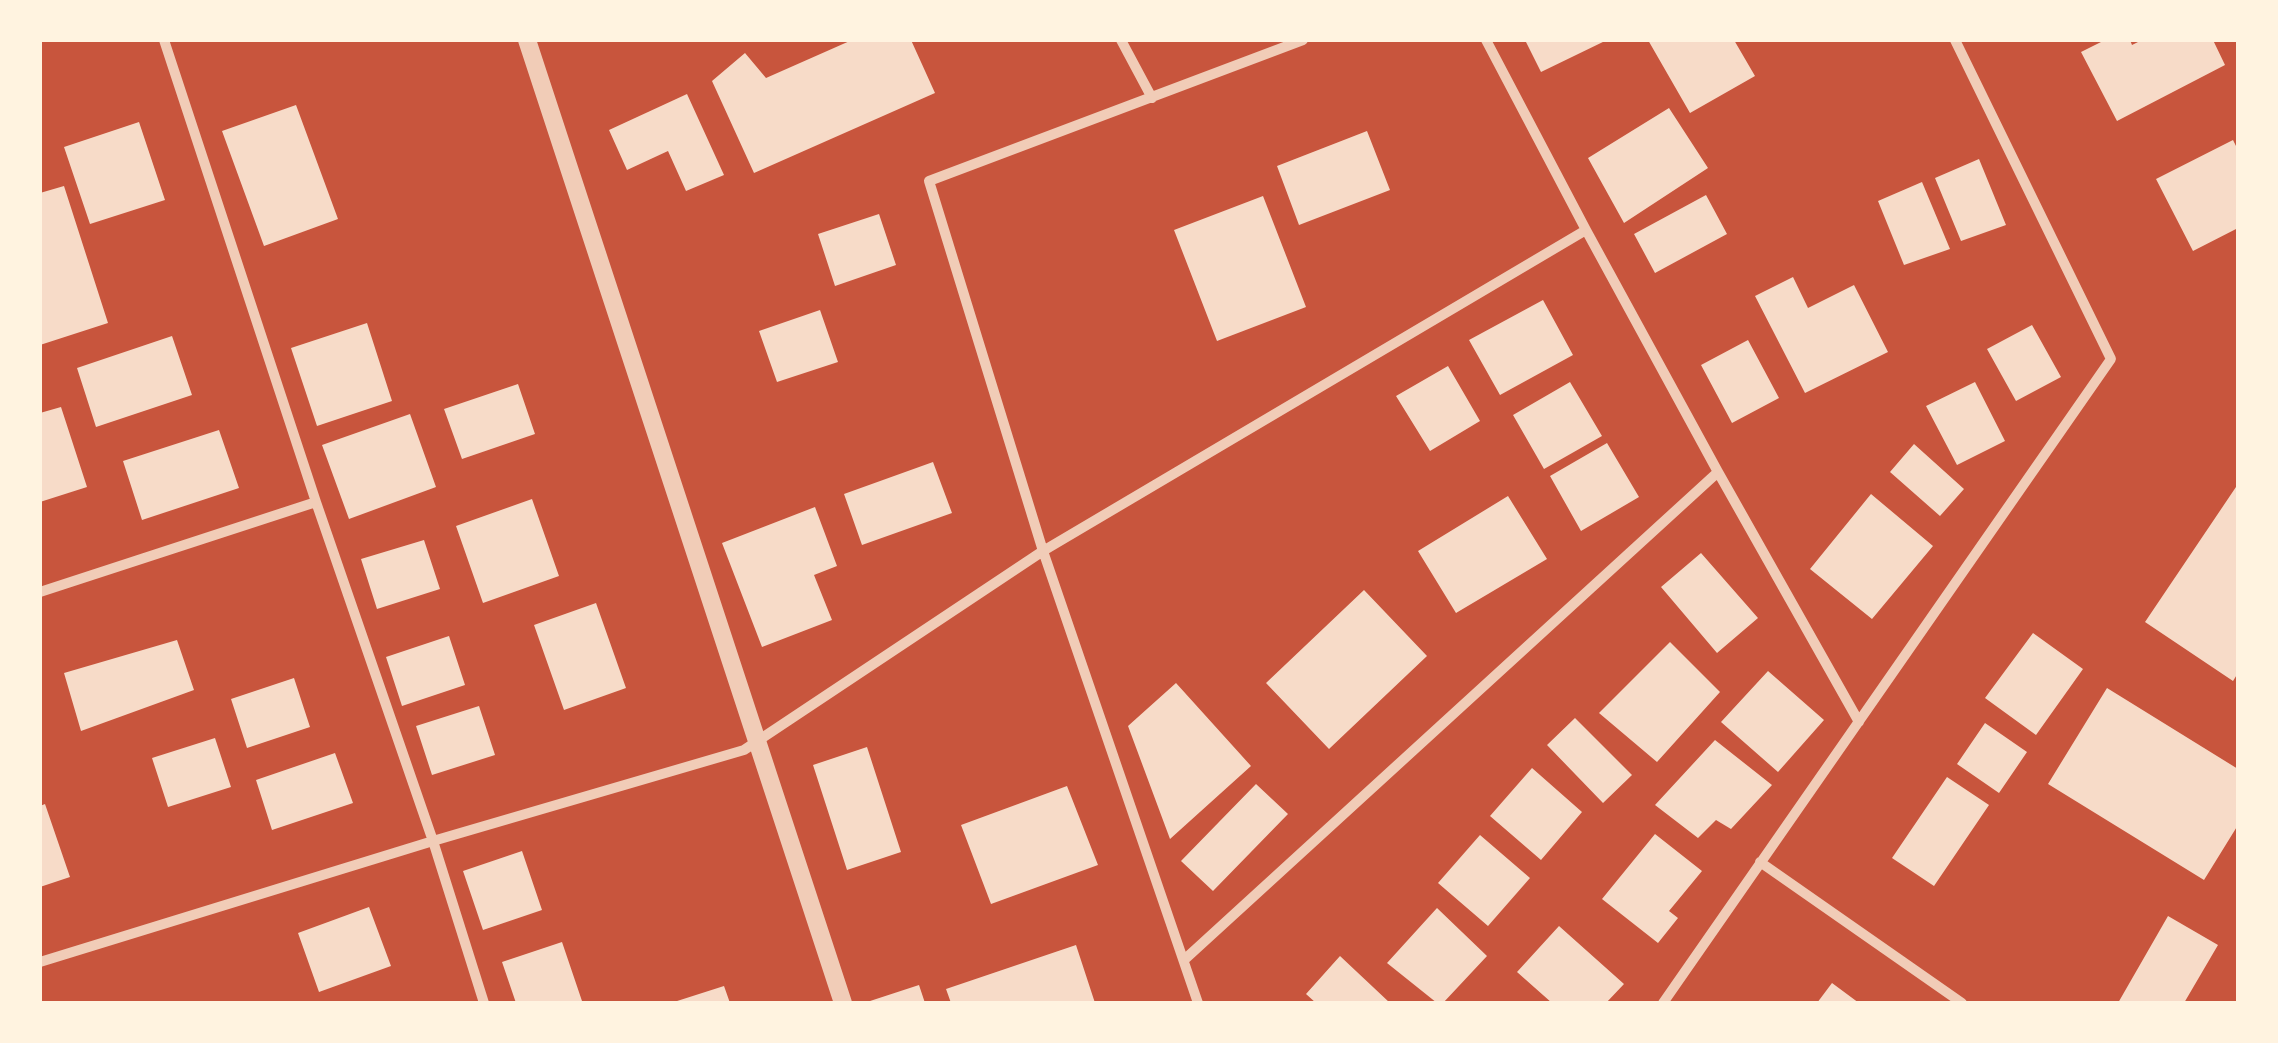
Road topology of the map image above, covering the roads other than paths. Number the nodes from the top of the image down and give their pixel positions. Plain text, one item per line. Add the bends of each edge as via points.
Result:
1 (164, 40) edge
2 (527, 40) edge
3 (1121, 40) edge
4 (1303, 40) edge
5 (1486, 40) edge
6 (1955, 40) edge
7 (1152, 98) junction
8 (1586, 230) junction
9 (1718, 472) junction
10 (316, 502) junction
11 (1043, 552) junction
12 (40, 592) edge
13 (1859, 722) junction
14 (757, 741) junction
15 (433, 841) junction
16 (1760, 862) junction
17 (1184, 960) junction
18 (40, 962) edge
19 (484, 1003) edge
20 (842, 1003) edge
21 (1198, 1003) edge
22 (1663, 1003) edge
23 (1962, 1003) edge

1 - 10 street
2 - 14 street
3 - 7 street
4 - 7 street
5 - 8 street
6 - 13 street via 2112,359
7 - 11 street via 929,181
8 - 9 street
8 - 11 street
9 - 13 street
9 - 17 street
10 - 12 street
10 - 15 street
11 - 14 street
11 - 17 street
13 - 16 street
14 - 15 street
14 - 20 street
15 - 18 street
15 - 19 street
16 - 22 street
16 - 23 street
17 - 21 street

